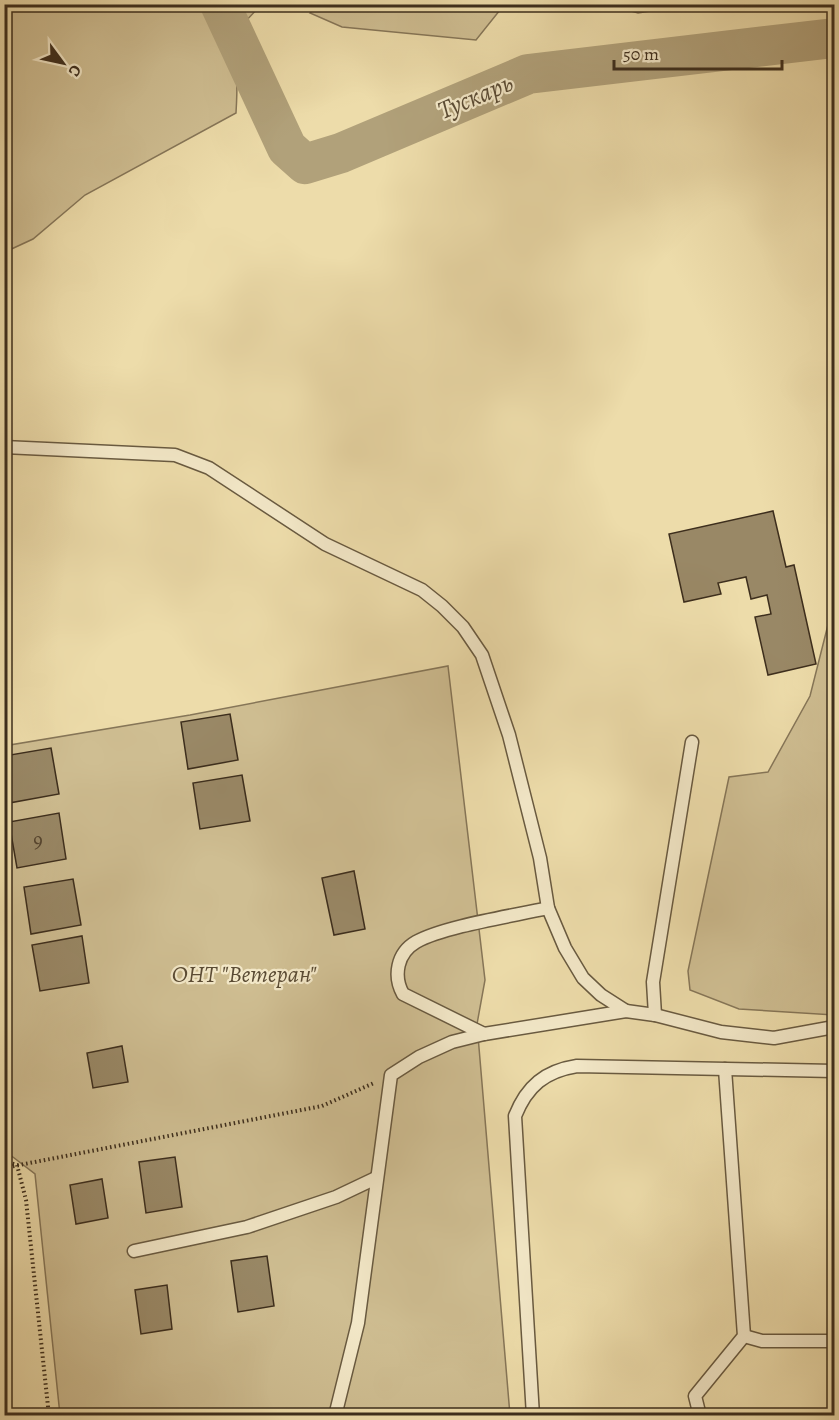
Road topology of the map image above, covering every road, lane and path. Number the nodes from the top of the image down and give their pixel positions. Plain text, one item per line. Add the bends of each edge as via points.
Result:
1 (4, 447) edge
2 (692, 742) dead end
3 (548, 908) junction
4 (626, 1011) junction
5 (655, 1015) junction
6 (834, 1027) edge
7 (484, 1034) junction
8 (725, 1069) junction
9 (834, 1071) edge
10 (392, 1075) junction
11 (4, 1161) edge
12 (17, 1166) junction
13 (4, 1168) edge
14 (376, 1178) junction
15 (134, 1251) dead end
16 (744, 1336) junction
17 (834, 1341) edge
18 (49, 1416) edge
19 (335, 1416) edge
20 (533, 1416) edge
21 (699, 1416) edge

1 - 3 lane via 175,455 209,468 325,544 422,590 442,606 482,655 515,758
2 - 5 lane via 652,982
3 - 4 lane via 583,978 600,996
3 - 7 lane via 437,934 415,943 404,954 396,970 396,983 403,994
4 - 5 lane
4 - 7 lane
5 - 6 lane via 721,1032 774,1038
7 - 10 lane via 452,1042
8 - 9 lane
8 - 16 lane
8 - 20 lane via 577,1066 557,1069 538,1080 523,1096 515,1116
10 - 12 path via 322,1106
10 - 14 lane
11 - 12 path
12 - 13 path
12 - 18 path via 26,1200
14 - 15 lane via 336,1197 247,1227
14 - 19 lane via 358,1323
16 - 17 lane via 762,1341
16 - 21 lane via 695,1396

